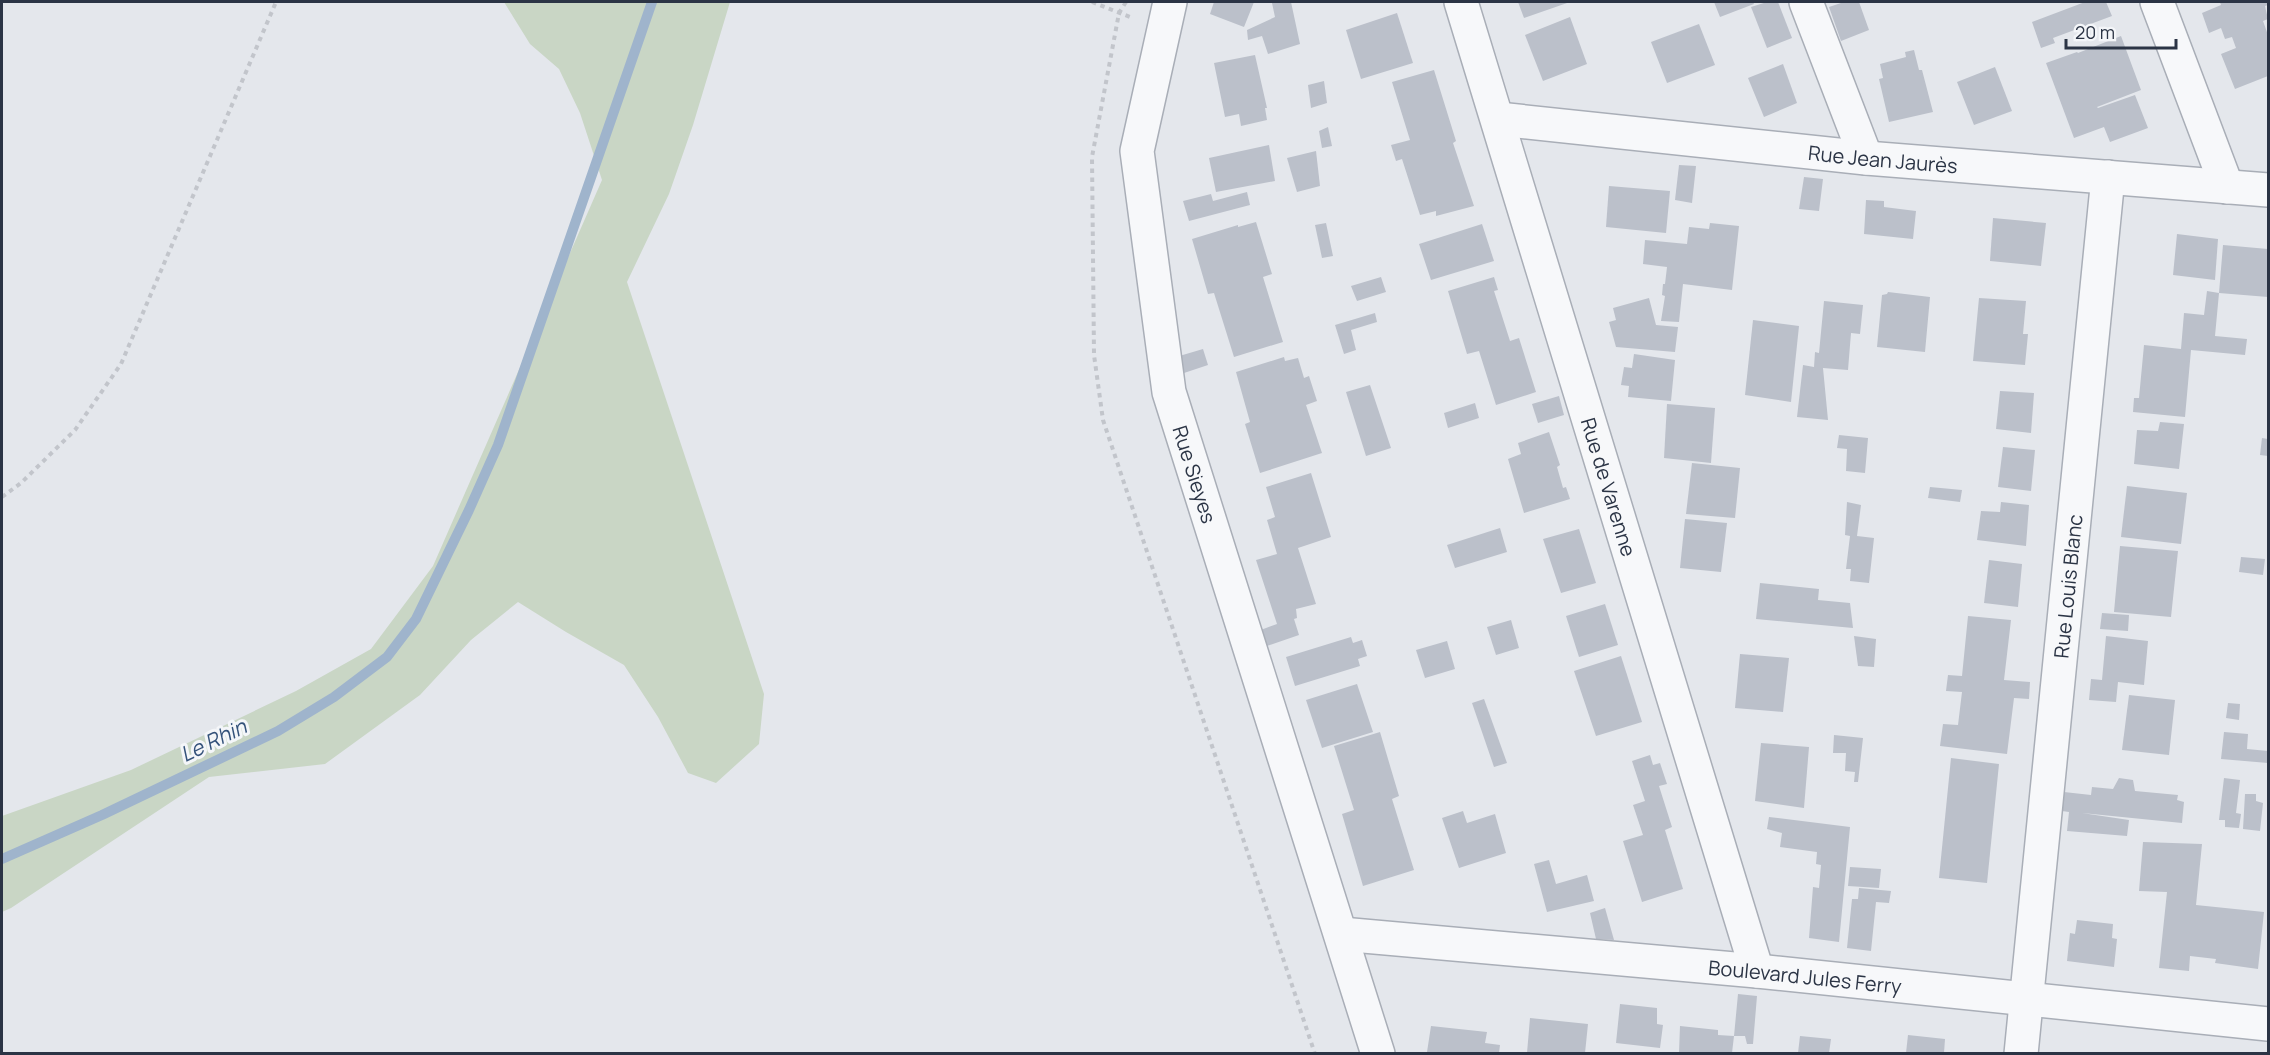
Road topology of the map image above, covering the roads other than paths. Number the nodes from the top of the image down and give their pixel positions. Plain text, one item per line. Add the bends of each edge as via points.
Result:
1 (1170, 2) edge
2 (1461, 2) edge
3 (1806, 2) edge
4 (2157, 2) edge
5 (1498, 119) junction
6 (1866, 158) junction
7 (2108, 177) junction
8 (2227, 187) junction
9 (2268, 190) edge
10 (1341, 934) junction
11 (1757, 971) junction
12 (2026, 998) junction
13 (2268, 1024) edge
14 (1378, 1053) edge
15 (2021, 1053) edge

1 - 10 street, Rue Sieyes via 1137,151 1169,392
2 - 5 street, Rue de Varenne
3 - 6 street
4 - 8 street
5 - 6 street, Rue Jean Jaurès
5 - 11 street, Rue de Varenne
6 - 7 street, Rue Jean Jaurès
7 - 8 street, Rue Jean Jaurès
7 - 12 street, Rue Louis Blanc
8 - 9 street, Rue Jean Jaurès
10 - 11 street, Boulevard Jules Ferry
10 - 14 street, Rue Sieyes
11 - 12 street, Boulevard Jules Ferry
12 - 13 street, Boulevard Jules Ferry
12 - 15 street, Rue Louis Blanc

